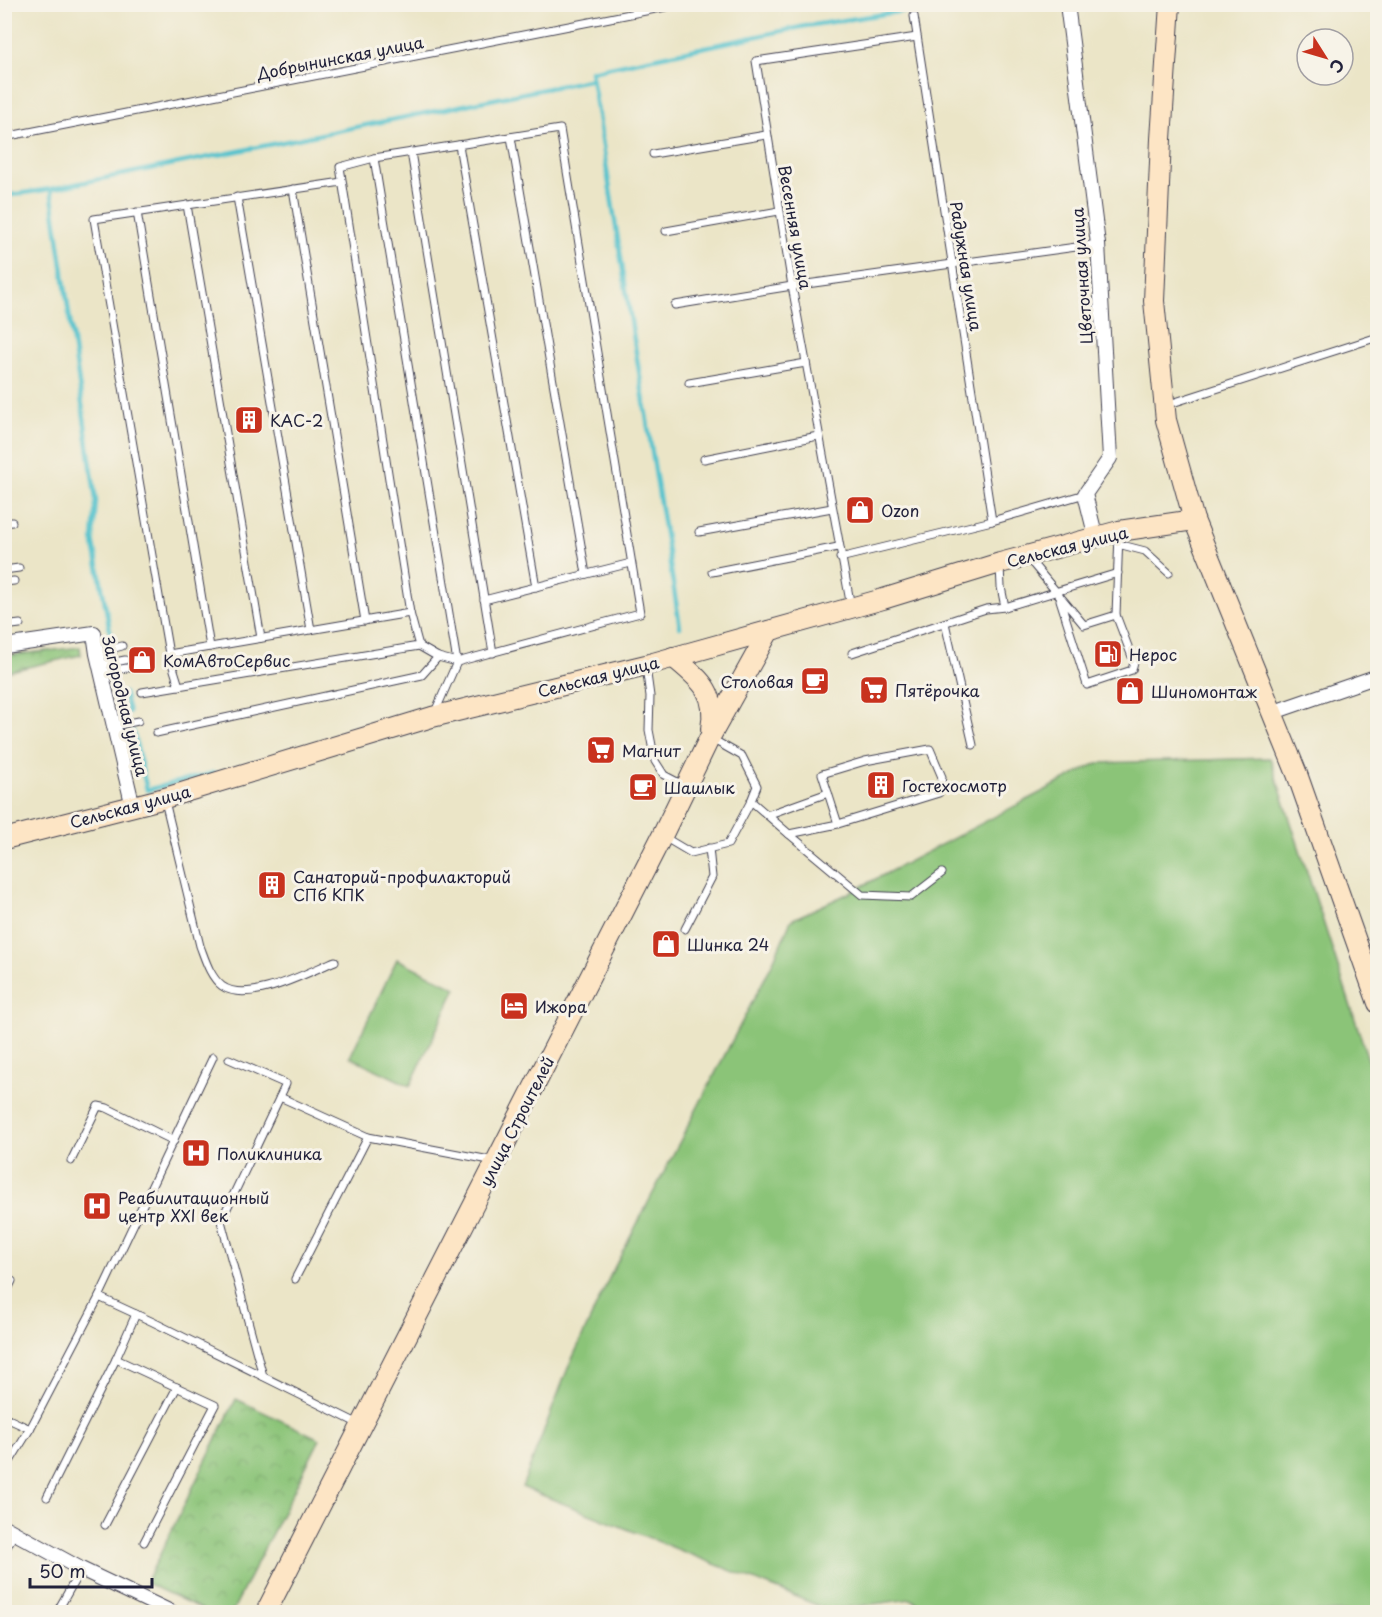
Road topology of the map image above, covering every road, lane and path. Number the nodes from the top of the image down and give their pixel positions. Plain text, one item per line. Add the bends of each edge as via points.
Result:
1 (681, 4) edge
2 (1067, 4) edge
3 (1170, 4) edge
4 (914, 16) dead end
5 (917, 38) junction
6 (766, 135) junction
7 (4, 137) edge
8 (510, 137) junction
9 (459, 145) junction
10 (411, 152) junction
11 (653, 154) dead end
12 (374, 158) junction
13 (342, 182) junction
14 (293, 189) junction
15 (237, 197) junction
16 (187, 205) junction
17 (779, 211) junction
18 (137, 212) junction
19 (666, 231) dead end
20 (1098, 243) junction
21 (954, 264) junction
22 (792, 286) junction
23 (675, 305) dead end
24 (1377, 338) edge
25 (806, 363) junction
26 (690, 383) dead end
27 (1165, 405) junction
28 (818, 436) junction
29 (704, 459) dead end
30 (1085, 494) junction
31 (832, 507) junction
32 (1194, 520) junction
33 (992, 521) junction
34 (699, 532) dead end
35 (1096, 538) junction
36 (1119, 538) junction
37 (838, 548) junction
38 (1027, 556) junction
39 (840, 558) junction
40 (631, 563) junction
41 (1000, 563) junction
42 (18, 568) dead end
43 (4, 570) edge
44 (712, 572) dead end
45 (1118, 573) junction
46 (1169, 573) dead end
47 (586, 574) junction
48 (14, 581) dead end
49 (4, 582) edge
50 (536, 587) junction
51 (1057, 593) junction
52 (484, 600) junction
53 (851, 608) junction
54 (1005, 608) junction
55 (410, 613) junction
56 (1116, 615) junction
57 (364, 621) junction
58 (945, 623) junction
59 (20, 624) dead end
60 (4, 626) edge
61 (311, 630) junction
62 (769, 631) junction
63 (261, 638) junction
64 (4, 642) edge
65 (122, 646) dead end
66 (419, 646) junction
67 (210, 647) junction
68 (493, 652) junction
69 (852, 653) dead end
70 (169, 654) junction
71 (438, 657) junction
72 (673, 657) junction
73 (457, 662) junction
74 (646, 665) junction
75 (105, 666) junction
76 (1377, 676) edge
77 (179, 686) junction
78 (142, 692) dead end
79 (1271, 713) junction
80 (432, 717) junction
81 (138, 721) dead end
82 (114, 726) junction
83 (156, 733) dead end
84 (710, 737) junction
85 (974, 745) dead end
86 (686, 786) junction
87 (828, 793) junction
88 (165, 798) junction
89 (751, 801) junction
90 (133, 807) junction
91 (768, 815) junction
92 (837, 824) junction
93 (789, 834) junction
94 (662, 836) junction
95 (4, 840) edge
96 (709, 848) junction
97 (942, 873) dead end
98 (685, 929) dead end
99 (335, 961) dead end
100 (1377, 1003) edge
101 (213, 1057) dead end
102 (229, 1059) dead end
103 (280, 1097) junction
104 (368, 1137) junction
105 (174, 1141) junction
106 (71, 1161) dead end
107 (496, 1161) junction
108 (295, 1279) dead end
109 (12, 1281) dead end
110 (4, 1297) edge
111 (99, 1297) junction
112 (136, 1314) junction
113 (116, 1359) junction
114 (263, 1376) junction
115 (177, 1387) junction
116 (4, 1418) edge
117 (361, 1425) junction
118 (30, 1430) junction
119 (4, 1471) edge
120 (47, 1497) dead end
121 (105, 1525) dead end
122 (10, 1530) edge
123 (144, 1542) dead end
124 (4, 1552) edge
125 (81, 1569) junction
126 (57, 1612) edge
127 (171, 1612) edge
128 (266, 1612) edge

1 - 7 lane, Добрынинская улица
2 - 20 street, Цветочная улица
3 - 27 main road via 1154,301
4 - 5 lane, Радужная улица
5 - 6 lane, Весенняя улица via 756,62
5 - 21 lane, Радужная улица
6 - 11 lane
6 - 17 lane, Весенняя улица
8 - 9 lane
8 - 40 lane via 560,129
8 - 47 lane
9 - 10 lane
9 - 50 lane
10 - 12 lane
10 - 52 lane
12 - 13 lane via 340,167
12 - 73 lane
13 - 14 lane
13 - 55 lane
14 - 15 lane
14 - 57 lane
15 - 16 lane
15 - 61 lane
16 - 18 lane
16 - 63 lane
17 - 19 lane
17 - 22 lane, Весенняя улица
18 - 67 lane
18 - 70 lane via 94,219
20 - 21 lane
20 - 30 street, Цветочная улица via 1110,458
21 - 22 lane
21 - 33 lane, Радужная улица
22 - 23 lane
22 - 25 lane, Весенняя улица
24 - 27 lane
25 - 26 lane
25 - 28 lane, Весенняя улица
27 - 32 main road
28 - 29 lane
28 - 31 lane, Весенняя улица
30 - 33 lane
30 - 35 street
31 - 34 lane
31 - 37 lane, Весенняя улица
32 - 36 main road, Сельская улица
32 - 79 main road
33 - 39 lane
35 - 36 main road, Сельская улица
35 - 38 main road, Сельская улица
36 - 45 lane
36 - 46 lane via 1145,551
37 - 39 lane, Весенняя улица
37 - 44 lane
38 - 41 main road, Сельская улица
38 - 51 lane
39 - 53 lane, Весенняя улица
40 - 47 lane
40 - 68 lane via 640,613
41 - 53 main road, Сельская улица
41 - 54 lane
42 - 43 lane
45 - 51 lane
45 - 56 lane
47 - 50 lane
48 - 49 lane
50 - 52 lane
51 - 54 lane
51 - 56 lane via 1084,625
51 - 56 lane via 1087,685 1132,670 1134,662
52 - 68 lane
53 - 62 main road, Сельская улица
54 - 58 lane via 986,609
55 - 57 lane
55 - 66 lane
57 - 61 lane
58 - 69 lane
58 - 85 lane
59 - 60 lane
61 - 63 lane
62 - 72 main road, Сельская улица
62 - 84 main road, улица Строителей
63 - 67 lane
64 - 75 street, Загородная улица via 5,646 94,633
65 - 75 lane via 111,649
66 - 71 lane
66 - 77 lane
67 - 70 lane
68 - 73 lane
70 - 77 lane
71 - 73 lane
71 - 83 lane via 422,675
72 - 74 main road, Сельская улица
72 - 84 main road via 704,684 712,699
73 - 80 lane
74 - 80 main road, Сельская улица
74 - 86 lane via 649,730 655,761 664,775
75 - 75 lane via 126,664
75 - 82 street, Загородная улица
76 - 79 street
77 - 78 lane
79 - 100 main road via 1297,774
80 - 88 main road, Сельская улица
81 - 82 lane
82 - 90 street, Загородная улица
84 - 86 main road, улица Строителей
84 - 89 lane via 742,756 757,786
86 - 94 main road, улица Строителей
87 - 91 lane
87 - 92 lane
87 - 92 lane via 822,774 930,749 942,777 939,793
88 - 90 main road, Сельская улица
88 - 99 lane via 200,946 221,985 235,993 256,992
89 - 91 lane
89 - 96 lane via 728,844
90 - 95 main road, Сельская улица
91 - 93 lane
92 - 93 lane
93 - 97 lane via 862,895 912,897
94 - 96 lane via 691,853
94 - 107 main road, улица Строителей
96 - 98 lane via 712,877
101 - 105 lane
102 - 103 lane via 286,1084
103 - 104 lane
103 - 114 lane via 221,1221
104 - 107 lane
104 - 108 lane
105 - 106 lane via 99,1106
105 - 111 lane
107 - 117 main road, улица Строителей
109 - 110 lane
111 - 112 lane
111 - 118 lane
112 - 113 lane
112 - 114 lane
113 - 115 lane
113 - 120 lane
114 - 117 lane
115 - 121 lane
115 - 123 lane via 215,1405
116 - 118 lane
117 - 128 main road, улица Строителей
118 - 119 lane
122 - 124 lane
122 - 125 street
125 - 126 lane
125 - 127 street

